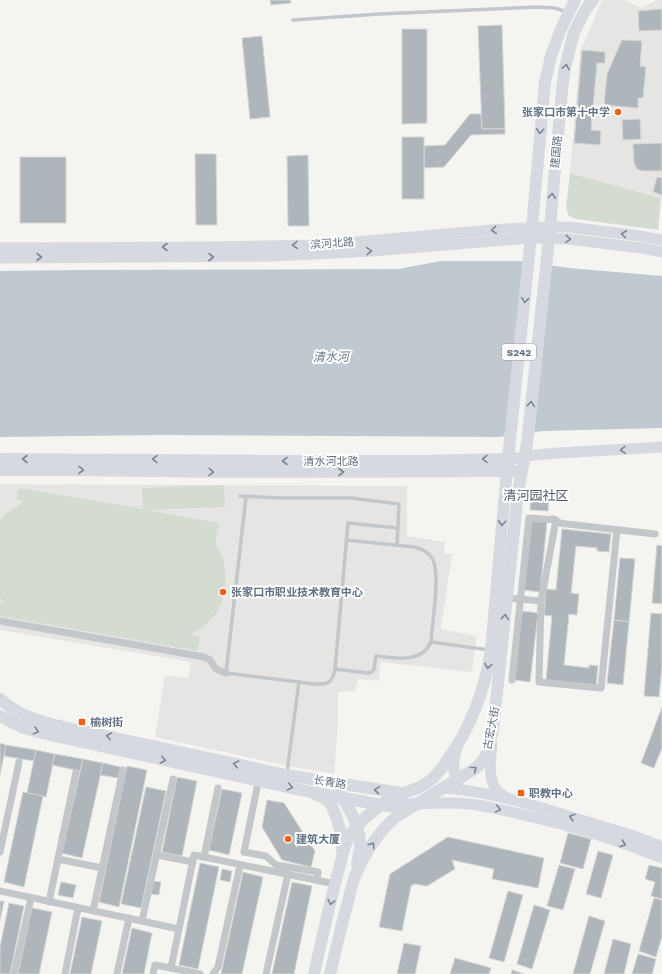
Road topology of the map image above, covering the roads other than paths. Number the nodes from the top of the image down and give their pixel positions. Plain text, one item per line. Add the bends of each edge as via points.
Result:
1 (576, 0) edge
2 (592, 0) edge
3 (569, 13) junction
4 (293, 20) dead end
5 (532, 233) junction
6 (549, 233) junction
7 (662, 240) edge
8 (0, 248) edge
9 (662, 252) edge
10 (0, 258) edge
11 (510, 443) joint
12 (527, 443) joint
13 (662, 447) edge
14 (524, 456) junction
15 (0, 459) edge
16 (508, 465) junction
17 (0, 470) edge
18 (522, 471) junction
19 (240, 496) dead end
20 (246, 497) junction
21 (516, 514) junction
22 (556, 520) junction
23 (398, 528) junction
24 (616, 530) junction
25 (655, 534) dead end
26 (346, 540) junction
27 (397, 545) junction
28 (507, 598) junction
29 (520, 599) junction
30 (541, 601) junction
31 (0, 620) edge
32 (430, 642) junction
33 (491, 650) junction
34 (335, 669) junction
35 (226, 673) junction
36 (512, 680) dead end
37 (299, 682) junction
38 (0, 699) edge
39 (0, 716) edge
40 (493, 730) junction
41 (460, 741) junction
42 (19, 762) dead end
43 (123, 770) dead end
44 (76, 772) dead end
45 (260, 775) junction
46 (286, 775) junction
47 (173, 779) dead end
48 (320, 781) junction
49 (457, 785) junction
50 (218, 788) dead end
51 (444, 788) junction
52 (310, 792) junction
53 (402, 794) junction
54 (343, 797) junction
55 (516, 801) junction
56 (418, 804) junction
57 (381, 805) junction
58 (470, 805) junction
59 (357, 827) junction
60 (660, 849) edge
61 (0, 852) edge
62 (157, 855) junction
63 (204, 857) junction
64 (58, 859) junction
65 (341, 861) junction
66 (193, 862) junction
67 (240, 865) junction
68 (102, 868) junction
69 (288, 874) junction
70 (355, 877) junction
71 (317, 880) junction
72 (335, 884) junction
73 (0, 891) edge
74 (31, 898) junction
75 (49, 902) junction
76 (78, 908) junction
77 (93, 911) junction
78 (129, 918) junction
79 (142, 921) junction
80 (179, 929) junction
81 (171, 968) junction
82 (14, 974) edge
83 (65, 974) edge
84 (117, 974) edge
85 (153, 974) edge
86 (200, 974) edge
87 (213, 974) edge
88 (266, 974) edge
89 (314, 974) edge
90 (330, 974) edge

1 - 3 main road, 建国路 / S242
6 -> 2 main road, 建国路 / S242 via 565,68 574,32
3 - 4 lane via 555,8 538,7
3 -> 5 main road, 建国路 / S242 via 551,56 545,82
5 - 6 main road, 滨河北路
5 -> 8 main road, 滨河北路 via 320,245
10 -> 5 main road, 滨河北路 via 274,256 372,251
5 -> 11 main road, 建国路 / S242
7 -> 6 main road, 滨河北路 via 577,228
6 -> 9 main road, 滨河北路 via 568,239
12 -> 6 main road, 建国路 / S242
11 - 16 main road, 古宏大街
12 - 14 main road, 古宏大街
13 -> 14 main road, 清水河北路
14 - 16 main road, 清水河北路
14 - 18 main road, 古宏大街
16 -> 15 main road, 清水河北路 via 421,460
17 -> 16 main road, 清水河北路 via 234,472
16 - 18 main road, 清水河北路
16 -> 33 main road, 古宏大街
18 - 21 main road, 古宏大街
19 - 20 lane
20 - 23 lane via 351,498 399,504
20 - 35 lane
21 - 22 street via 548,516
21 - 28 main road, 古宏大街
22 - 24 street via 560,523
22 - 29 street via 529,518
22 - 30 street
23 - 26 lane via 348,523
23 - 27 lane
24 - 25 street
24 - 30 street via 601,688 539,682
26 - 27 lane
26 - 34 lane
27 - 32 lane via 427,552 436,567
28 - 29 street
40 -> 28 main road, 古宏大街
29 - 30 street
29 - 36 street
31 - 35 street via 204,657 210,660 216,669
32 - 33 lane
32 - 34 lane via 420,655 403,658 376,656 372,672
33 -> 41 main road, 古宏大街 via 479,701
34 - 37 lane via 327,684
35 - 37 lane
37 - 46 lane
45 -> 38 main road, 长青路 via 55,725 25,716
39 -> 45 main road, 长青路 via 22,727 46,734
49 -> 40 main road, 古宏大街 via 483,761
40 - 55 main road via 492,782 502,796
41 - 49 main road via 453,763
41 - 53 main road, 古宏大街 via 437,775 428,783
42 - 61 street
43 - 68 street
44 - 64 street
45 - 46 main road, 长青路
45 -> 52 main road, 长青路
45 - 71 street via 244,852 266,856 276,864 318,872
46 - 48 main road, 长青路
47 - 62 street
53 -> 48 main road, 长青路
48 - 54 main road via 340,792
49 - 51 main road, 古宏大街
49 - 55 main road, 长青路 via 474,792
49 - 58 main road via 460,795
50 - 63 street
51 - 53 main road, 长青路
51 - 56 main road, 古宏大街
52 - 54 main road, 长青路
52 - 65 main road via 331,804 342,837
53 - 57 main road, 古宏大街
54 - 57 main road, 长青路
54 - 59 main road
60 -> 55 main road, 长青路 via 627,834
56 - 57 main road, 长青路
56 - 58 main road, 长青路
70 -> 56 main road, 古宏大街 via 364,857 387,824
57 - 59 main road, 古宏大街
58 -> 60 main road, 长青路 via 559,823 640,849
59 - 65 main road, 古宏大街 via 351,834
59 - 70 main road via 360,848
62 - 66 street
62 - 79 street
63 - 66 street via 194,855
63 - 67 street
64 - 68 street
64 - 75 street
65 - 72 main road, 古宏大街
66 - 80 street
67 - 69 street
67 - 87 street via 218,967
68 - 77 street
69 - 71 street
69 - 88 street
70 - 90 main road, 古宏大街
71 - 72 street
72 -> 89 main road, 古宏大街
73 - 74 street
74 - 75 street
74 - 82 street
75 - 76 street
76 - 77 street
76 - 83 street
77 - 78 street
78 - 79 street
78 - 84 street
79 - 80 street
80 - 81 street
81 - 85 street via 155,964
81 - 86 street

